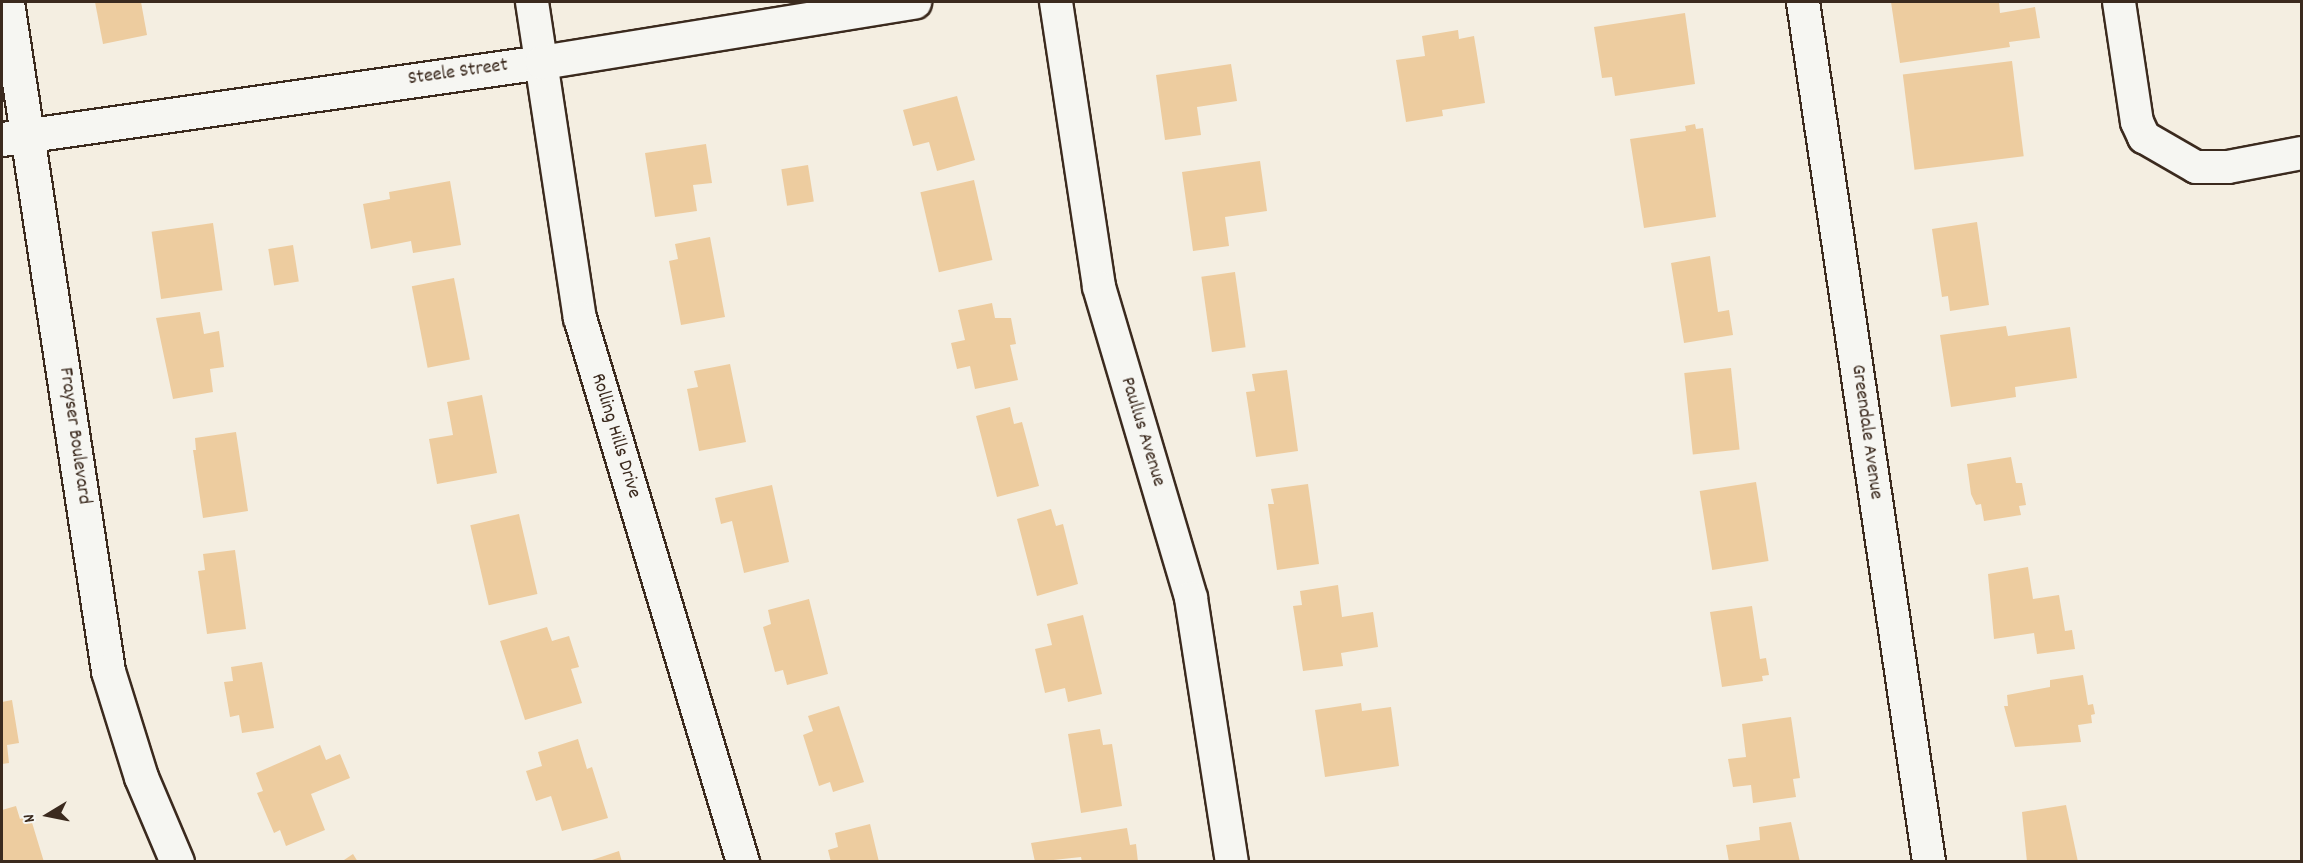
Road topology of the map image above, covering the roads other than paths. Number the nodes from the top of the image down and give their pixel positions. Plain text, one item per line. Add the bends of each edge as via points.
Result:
1 (7, 2) edge
2 (532, 2) edge
3 (914, 2) edge
4 (1056, 2) edge
5 (1803, 2) edge
6 (2119, 2) edge
7 (542, 62) junction
8 (16, 136) edge
9 (2301, 153) edge
10 (177, 861) edge
11 (743, 861) edge
12 (1233, 861) edge
13 (1929, 861) edge

1 - 8 street, Frayser Boulevard
2 - 7 street, Rolling Hills Drive
3 - 7 street, Steele Street
4 - 12 street, Paullus Avenue via 1099,287 1191,598
5 - 13 street, Greendale Avenue
6 - 9 street via 2137,122 2144,137 2196,167 2228,167
7 - 8 street, Steele Street
7 - 11 street, Rolling Hills Drive via 580,318
8 - 10 street, Frayser Boulevard via 108,672 141,777

